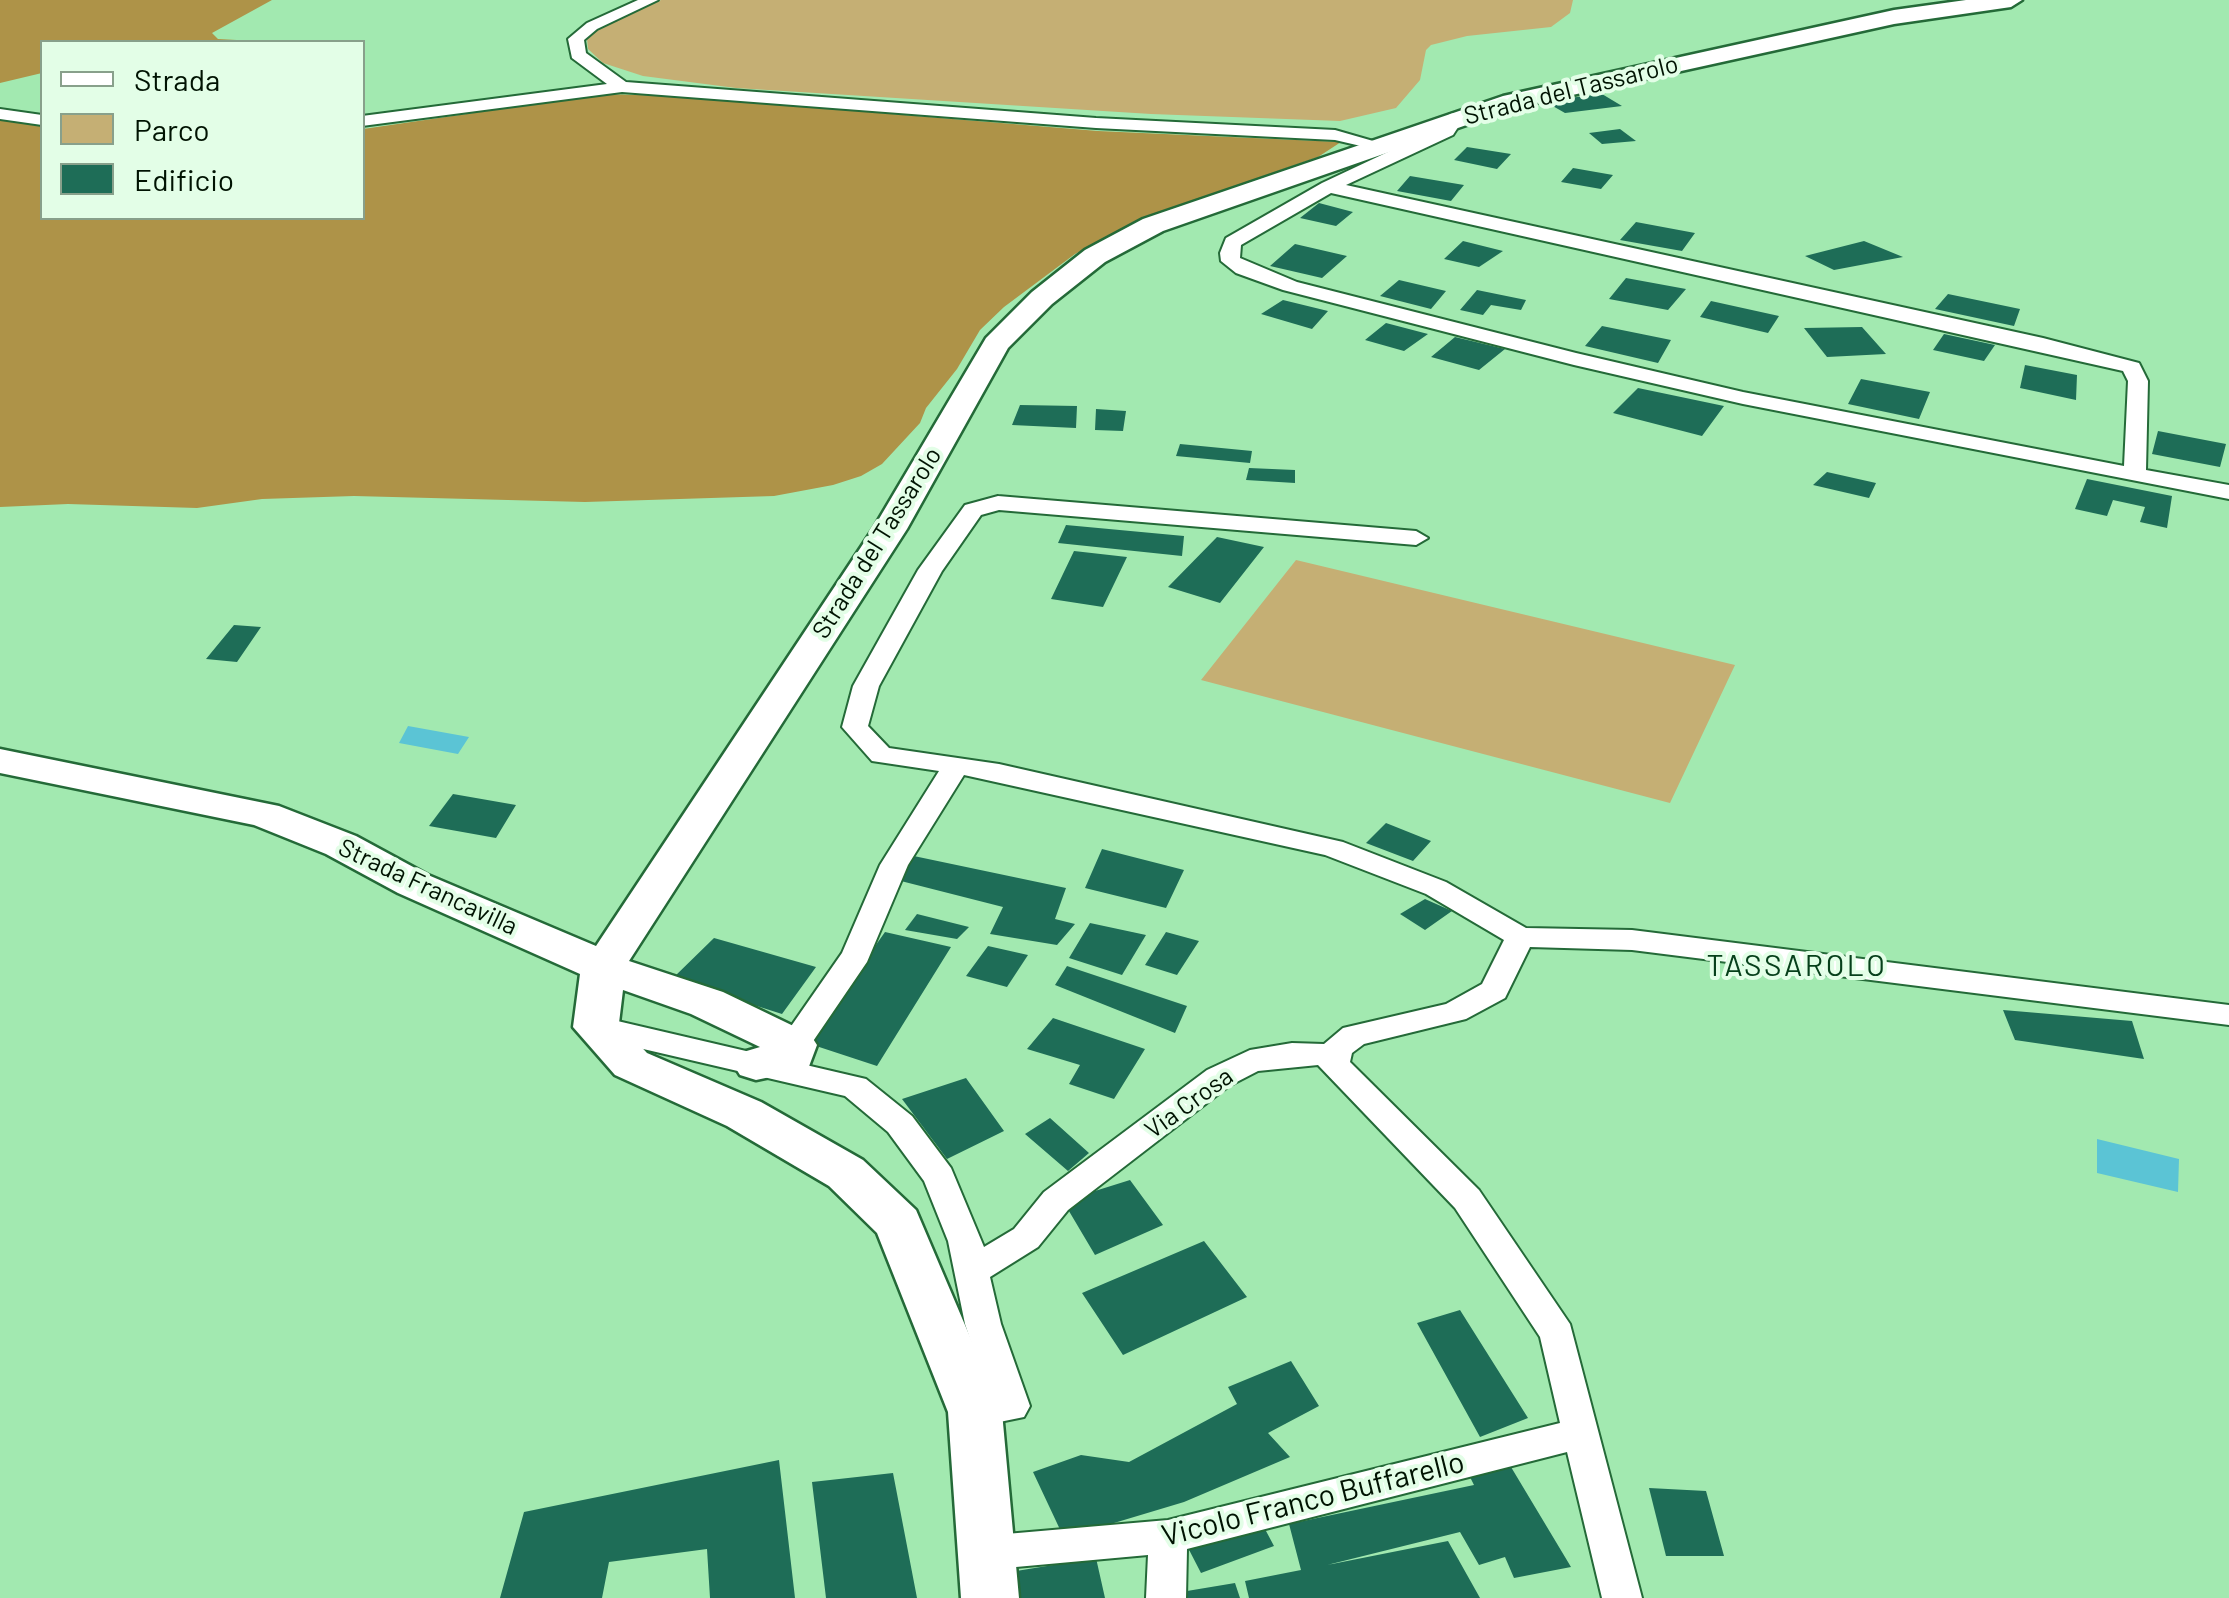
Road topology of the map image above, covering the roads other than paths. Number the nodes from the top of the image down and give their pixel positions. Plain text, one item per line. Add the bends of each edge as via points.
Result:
1 (651, 0) edge
2 (2012, 0) edge
3 (622, 87) junction
4 (0, 114) edge
5 (1456, 118) junction
6 (40, 120) edge
7 (365, 121) edge
8 (1378, 144) junction
9 (1328, 187) junction
10 (2135, 475) junction
11 (2229, 492) edge
12 (1416, 538) dead end
13 (0, 761) edge
14 (957, 766) junction
15 (1520, 937) junction
16 (603, 968) junction
17 (2229, 1014) edge
18 (596, 1026) junction
19 (794, 1045) junction
20 (1336, 1056) junction
21 (756, 1064) junction
22 (971, 1272) junction
23 (975, 1412) junction
24 (1581, 1433) junction
25 (1168, 1537) junction
26 (983, 1554) junction
27 (990, 1598) edge
28 (1166, 1598) edge
29 (1622, 1598) edge

1 - 3 street via 576,39 578,55
2 - 5 main road, Strada del Tassarolo via 1718,54
3 - 7 street
3 - 8 street via 1335,135
4 - 6 street
5 - 8 main road, Strada del Tassarolo
5 - 9 street via 1446,131
8 - 16 main road, Strada del Tassarolo via 1152,225 1095,256 996,344 890,529
9 - 10 street via 2132,367 2138,381
9 - 10 street via 1233,242 1231,260 1290,286 1574,359
10 - 11 street
12 - 14 street via 998,502 973,510 930,570 866,686 855,726 881,755
13 - 16 main road, Strada Francavilla via 266,815
14 - 15 street via 1333,848 1436,888
14 - 19 street via 894,864 856,955
15 - 17 street via 1632,940
15 - 20 street via 1494,991 1455,1012 1354,1036 1336,1048
16 - 18 main road, Strada del Tassarolo
16 - 19 main road, Strada Francavilla via 706,1003
18 - 21 street
18 - 23 main road via 631,1064 744,1114 846,1173 898,1222
19 - 21 main road via 792,1058
20 - 22 street, Via Crosa via 1292,1054 1250,1062 1218,1078 1056,1201 1026,1238
20 - 24 street via 1334,1065 1358,1092 1467,1199 1557,1334
21 - 22 street via 855,1087 900,1124 939,1177
22 - 23 street via 1011,1406
23 - 26 main road
24 - 25 street, Vicolo Franco Buffarello
24 - 29 street
25 - 26 street, Vicolo Franco Buffarello
25 - 28 street
26 - 27 main road

